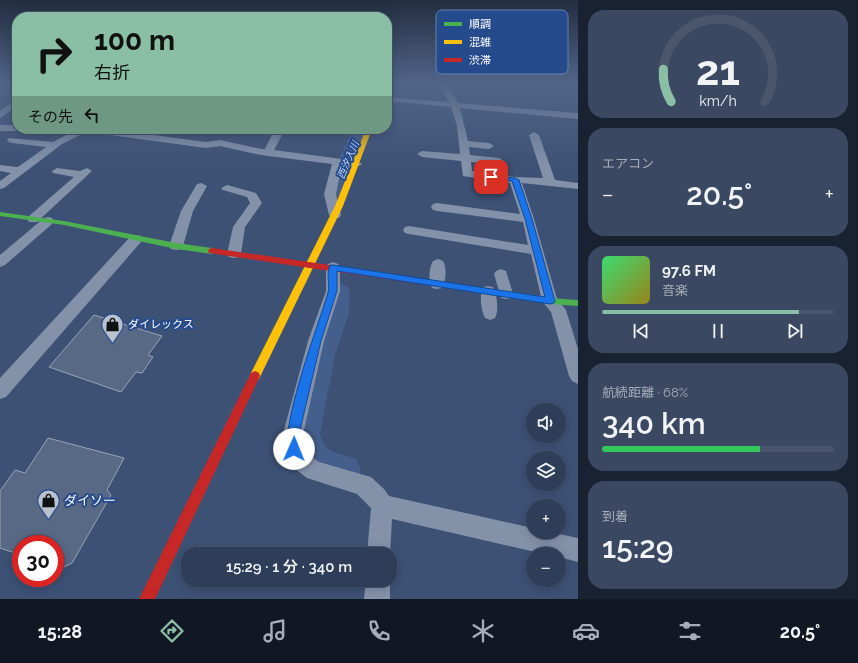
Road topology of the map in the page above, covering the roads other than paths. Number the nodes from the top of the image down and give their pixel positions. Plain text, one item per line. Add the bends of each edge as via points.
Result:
1 (457, 111) edge
2 (516, 111) edge
3 (578, 116) edge
4 (0, 128) edge
5 (12, 128) edge
6 (76, 134) edge
7 (125, 134) edge
8 (277, 134) edge
9 (363, 134) edge
10 (534, 135) dead end
11 (12, 140) dead end
12 (464, 143) junction
13 (55, 145) junction
14 (489, 146) dead end
15 (268, 152) junction
16 (422, 154) dead end
17 (465, 157) junction
18 (499, 161) dead end
19 (347, 163) junction
20 (0, 168) edge
21 (21, 171) junction
22 (57, 171) dead end
23 (515, 180) junction
24 (550, 182) junction
25 (0, 186) edge
26 (201, 186) dead end
27 (578, 186) edge
28 (227, 188) dead end
29 (437, 208) dead end
30 (0, 214) edge
31 (335, 215) junction
32 (33, 219) junction
33 (528, 219) junction
34 (48, 221) junction
35 (409, 230) dead end
36 (136, 239) junction
37 (176, 246) junction
38 (537, 251) junction
39 (234, 254) junction
40 (0, 262) edge
41 (310, 264) junction
42 (438, 264) dead end
43 (333, 267) junction
44 (501, 274) dead end
45 (437, 284) junction
46 (488, 291) junction
47 (506, 294) junction
48 (550, 301) junction
49 (578, 303) edge
50 (490, 314) dead end
51 (578, 376) edge
52 (0, 391) edge
53 (382, 506) junction
54 (379, 547) edge
55 (578, 550) edge
56 (378, 587) edge
57 (147, 599) edge
58 (377, 599) edge

1 - 12 street
2 - 3 street
4 - 5 street
6 - 13 street
7 - 15 street via 206,145 220,143
8 - 15 street
9 - 19 street
10 - 24 street via 533,149
11 - 13 street
12 - 14 street
12 - 17 street
13 - 21 street
15 - 19 street
16 - 17 street
17 - 18 street
17 - 23 street via 467,174
19 - 31 street
19 - 31 street via 330,194
20 - 21 street
21 - 25 street
22 - 32 street via 85,173
23 - 24 street
23 - 33 street
24 - 27 street
26 - 37 street via 187,211
28 - 39 street via 252,195 256,203 239,227
29 - 33 street
30 - 32 street
31 - 41 street
32 - 34 street
33 - 38 street
34 - 36 street
34 - 40 street
35 - 38 street
36 - 37 street
36 - 52 street
37 - 39 street
38 - 48 street
39 - 41 street
41 - 43 street
41 - 57 street
42 - 45 street
43 - 45 street
43 - 53 street via 333,291 316,341 294,430 294,449 301,461 314,471 363,485
44 - 47 street
45 - 46 street
46 - 47 street
46 - 50 street
47 - 48 street
48 - 49 street
48 - 51 street via 558,310
53 - 54 street
53 - 55 street
56 - 58 street

